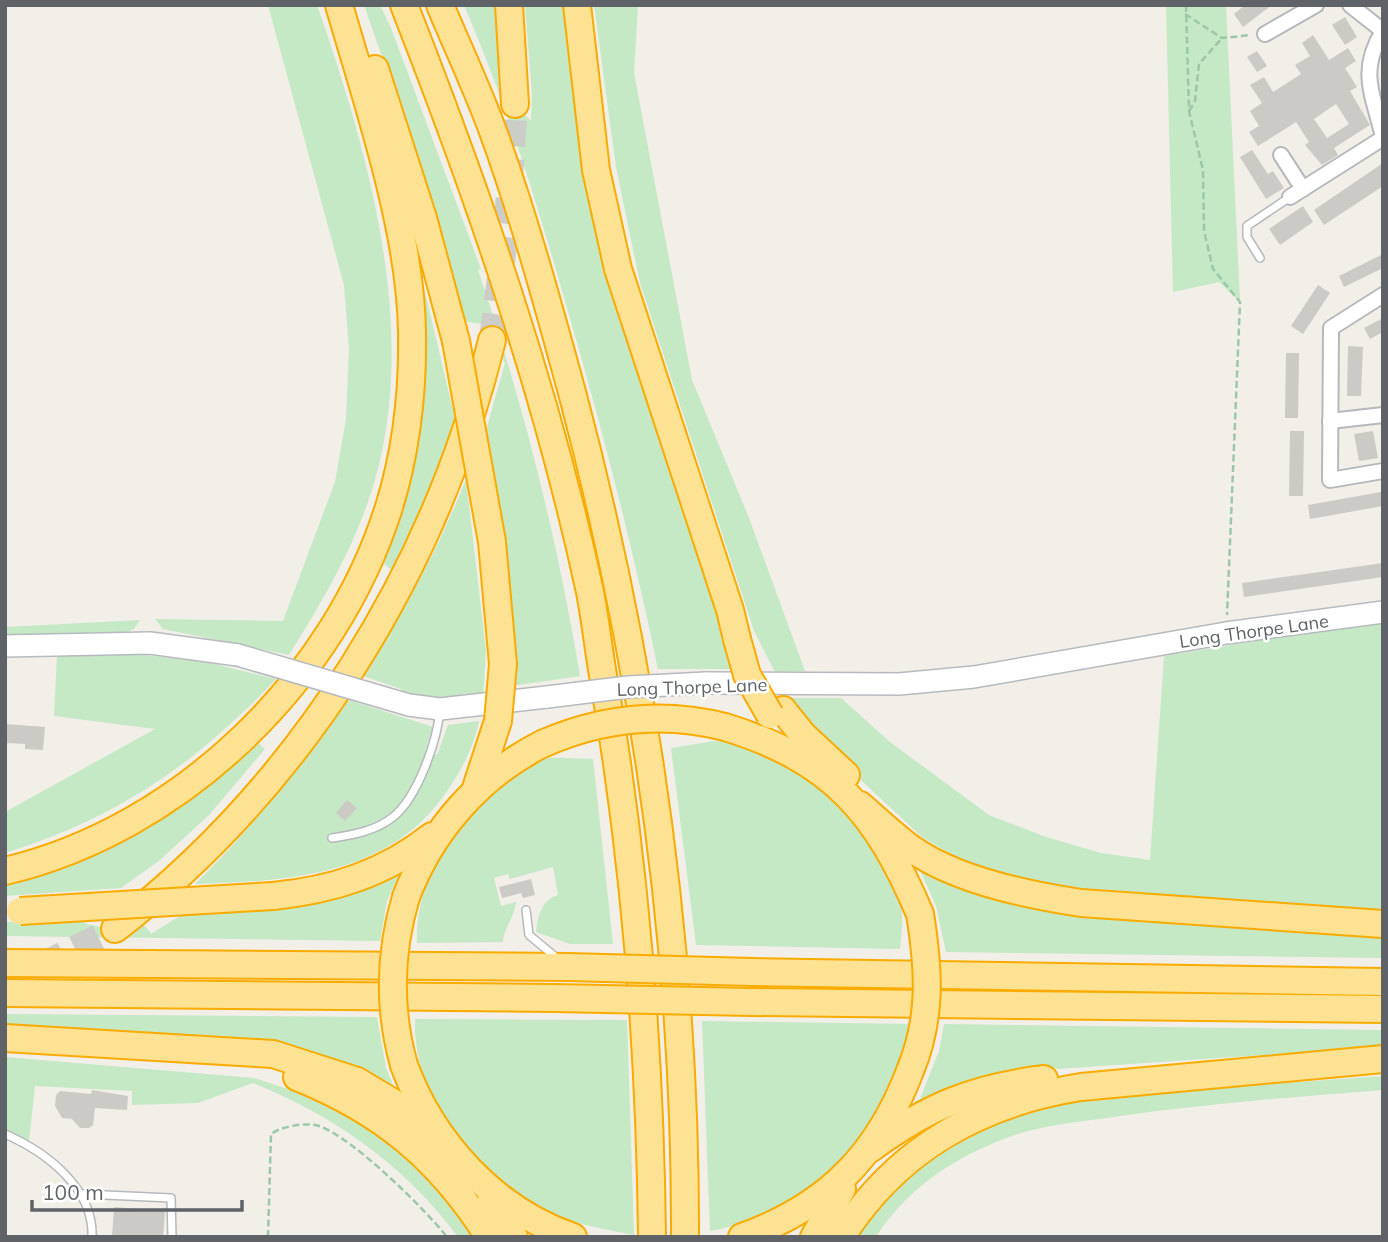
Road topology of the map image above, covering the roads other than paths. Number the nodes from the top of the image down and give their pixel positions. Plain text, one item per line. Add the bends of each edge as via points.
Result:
1 (339, 5) edge
2 (351, 5) edge
3 (404, 5) edge
4 (440, 5) edge
5 (509, 5) edge
6 (578, 5) edge
7 (1316, 5) edge
8 (1350, 5) edge
9 (1383, 31) edge
10 (1265, 34) road end
11 (515, 104) tunnel mouth
12 (1383, 137) edge
13 (1281, 155) dead end
14 (1296, 193) junction
15 (1260, 258) dead end
16 (1383, 295) edge
17 (492, 340) tunnel mouth
18 (1383, 415) edge
19 (1330, 421) junction
20 (1383, 471) edge
21 (1383, 612) edge
22 (5, 646) edge
23 (440, 709) junction
24 (776, 712) junction
25 (804, 762) junction
26 (475, 790) junction
27 (860, 805) junction
28 (448, 824) junction
29 (332, 838) dead end
30 (956, 870) junction
31 (5, 871) edge
32 (526, 910) dead end
33 (13, 911) edge
34 (1383, 925) edge
35 (115, 929) tunnel mouth
36 (5, 963) edge
37 (568, 967) junction
38 (1383, 982) edge
39 (5, 993) edge
40 (1383, 1009) edge
41 (5, 1038) edge
42 (190, 1050) junction
43 (1383, 1059) edge
44 (1255, 1069) junction
45 (5, 1134) edge
46 (443, 1140) junction
47 (865, 1155) junction
48 (485, 1184) junction
49 (83, 1194) junction
50 (563, 1233) edge
51 (92, 1237) edge
52 (172, 1237) edge
53 (489, 1237) edge
54 (514, 1237) edge
55 (652, 1237) edge
56 (685, 1237) edge
57 (742, 1237) edge
58 (814, 1237) edge
59 (841, 1237) edge

1 - 31 highway via 407,269 412,332 404,446 384,520 365,568 328,636 250,731 182,788 141,815 55,855
2 - 26 highway, bridge via 402,150 456,341 492,542 503,664 498,721
3 - 55 highway via 459,147 531,367 590,593 639,939
4 - 56 highway via 498,146 549,306 605,519 648,737 676,976
5 - 11 highway
6 - 24 highway, bridge via 596,170 618,269 740,638 747,675
7 - 10 street
8 - 9 street
9 - 12 street via 1367,73
12 - 14 street
13 - 14 street
14 - 15 lane via 1247,226 1247,237
16 - 19 street via 1331,328
17 - 35 highway via 449,481 378,626 308,730 256,795 163,892
18 - 19 street
19 - 20 street via 1330,480
21 - 23 main road, Long Thorpe Lane, bridge via 1226,633 962,679 831,686 706,683 628,687
22 - 23 main road, Long Thorpe Lane, bridge via 150,643 238,656 409,705
23 - 29 lane via 431,753 393,817 354,835
24 - 25 highway
24 - 30 highway
25 - 26 highway, bridge via 769,742 725,727 669,718 625,719 542,744
25 - 27 highway
26 - 28 highway
27 - 30 highway via 911,848
27 - 47 highway, bridge via 898,861 920,914 928,1010 922,1043 894,1109
28 - 33 highway, bridge via 368,876 307,893
28 - 46 highway, bridge via 427,853 406,897 391,970 404,1065
30 - 34 highway via 985,883 1081,904
32 - 37 lane via 529,935
36 - 37 highway
37 - 38 highway, bridge
39 - 40 highway, bridge
41 - 42 highway
42 - 46 highway via 233,1049 311,1064 392,1102
42 - 53 highway via 298,1077 344,1097 437,1166
43 - 44 highway
44 - 47 highway via 1118,1072 989,1087 928,1110
44 - 59 highway via 1044,1092 995,1107 942,1135 905,1162 874,1191
45 - 49 lane via 26,1143
46 - 48 highway
47 - 57 highway via 832,1189 779,1222
47 - 58 highway
48 - 50 highway via 515,1208
48 - 54 highway
49 - 51 lane via 91,1213
49 - 52 lane via 171,1198

